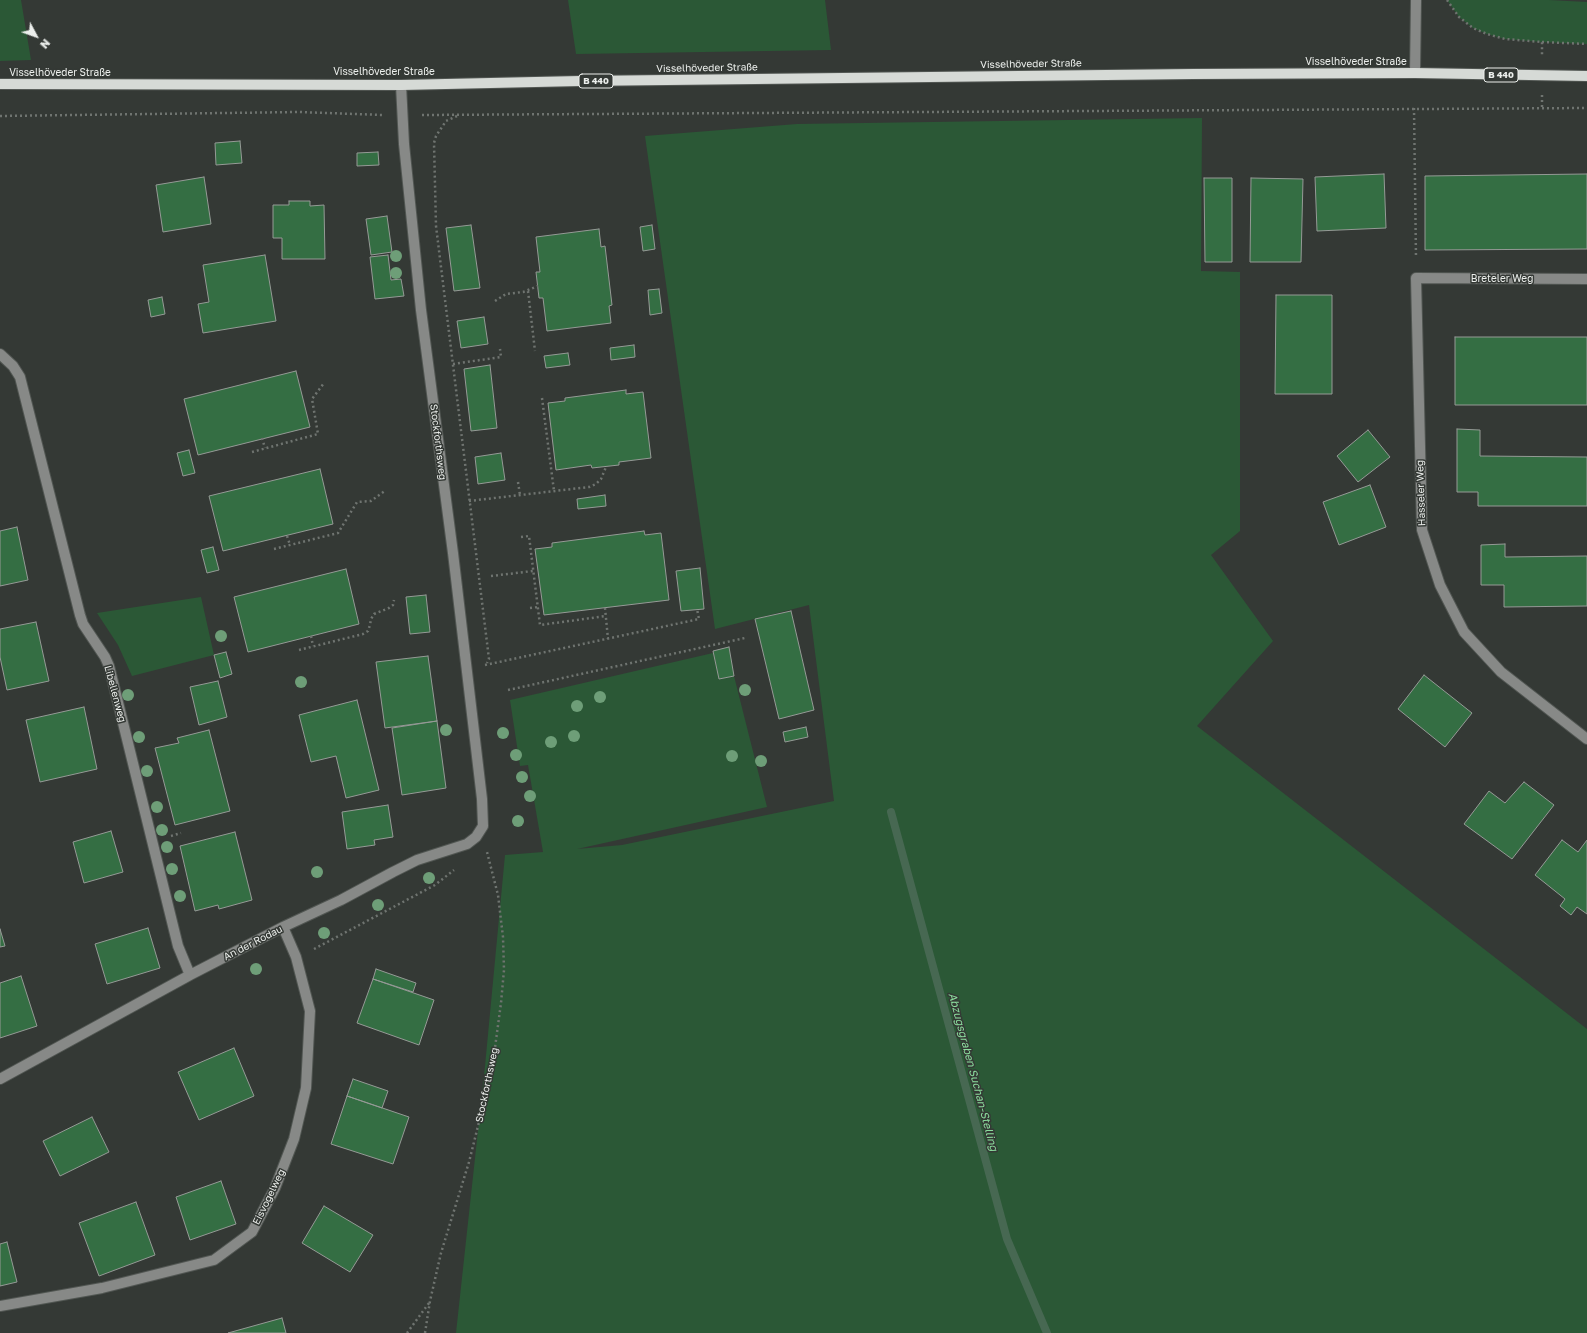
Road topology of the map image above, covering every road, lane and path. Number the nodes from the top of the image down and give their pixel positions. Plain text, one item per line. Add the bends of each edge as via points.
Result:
1 (1416, 0) edge
2 (1447, 0) edge
3 (1542, 42) junction
4 (1587, 44) edge
5 (1415, 73) junction
6 (1542, 75) junction
7 (1587, 76) edge
8 (0, 84) edge
9 (401, 85) junction
10 (1414, 108) junction
11 (1542, 108) junction
12 (1587, 108) edge
13 (402, 115) junction
14 (0, 116) edge
15 (1416, 278) junction
16 (1587, 279) edge
17 (538, 286) dead end
18 (528, 291) junction
19 (494, 301) dead end
20 (500, 349) dead end
21 (535, 351) dead end
22 (0, 354) edge
23 (452, 364) dead end
24 (324, 383) dead end
25 (542, 398) dead end
26 (262, 438) dead end
27 (265, 448) junction
28 (252, 452) dead end
29 (606, 467) dead end
30 (518, 482) dead end
31 (386, 490) dead end
32 (554, 491) junction
33 (520, 495) junction
34 (469, 501) dead end
35 (287, 536) dead end
36 (521, 537) dead end
37 (290, 545) junction
38 (274, 550) dead end
39 (533, 571) junction
40 (491, 576) dead end
41 (394, 600) dead end
42 (538, 607) junction
43 (530, 608) dead end
44 (605, 608) dead end
45 (697, 609) dead end
46 (606, 616) junction
47 (311, 636) dead end
48 (745, 638) dead end
49 (608, 639) junction
50 (313, 646) junction
51 (300, 650) dead end
52 (485, 665) dead end
53 (508, 690) dead end
54 (1587, 739) edge
55 (181, 833) dead end
56 (171, 836) dead end
57 (476, 837) junction
58 (283, 927) junction
59 (190, 975) junction
60 (0, 1079) edge
61 (430, 1301) junction
62 (0, 1306) edge
63 (407, 1333) edge
64 (426, 1333) edge

1 - 5 street
2 - 3 path via 1459,17 1473,28 1505,39
3 - 4 path
3 - 6 path
5 - 6 main road, B 440
5 - 9 main road, Visselhöveder Straße / B 440
6 - 7 main road, B 440
6 - 11 path
8 - 9 main road, Visselhöveder Straße / B 440
9 - 13 street, Stockforthsweg
10 - 11 path
10 - 13 path
10 - 15 path
11 - 12 path
13 - 14 path via 361,116 299,112
13 - 57 street, Stockforthsweg via 421,310 482,799 483,826
15 - 16 street, Breteler Weg
15 - 54 street, Hasseler Weg via 1422,530 1440,586 1464,632 1501,672
17 - 18 path
18 - 19 path via 506,294
18 - 21 path
20 - 23 path via 501,357
22 - 59 street, Libellenweg via 20,377 80,615 109,666 178,946
24 - 27 path via 312,399 318,434
25 - 32 path
26 - 27 path
27 - 28 path
29 - 32 path via 601,479 592,486
30 - 33 path
31 - 37 path via 371,501 357,502 338,533
32 - 33 path
33 - 34 path
35 - 37 path
36 - 39 path via 529,536
37 - 38 path
39 - 40 path
39 - 42 path
41 - 50 path via 389,608 374,614 368,631 363,634
42 - 43 path
42 - 46 path via 540,625
44 - 46 path
45 - 49 path via 698,619
46 - 49 path
47 - 50 path
48 - 53 path
49 - 52 path
50 - 51 path
55 - 56 path
57 - 58 street, An der Rodau via 462,847 417,860
57 - 61 path, Stockforthsweg via 489,857 498,895 504,970 501,1003 492,1070
58 - 59 street, An der Rodau
58 - 62 street, Eisvogelweg via 296,957 310,1011 306,1088 294,1139 275,1188 252,1232 214,1260 102,1288
59 - 60 street, An der Rodau
61 - 63 path
61 - 64 path, Stockforthsweg

